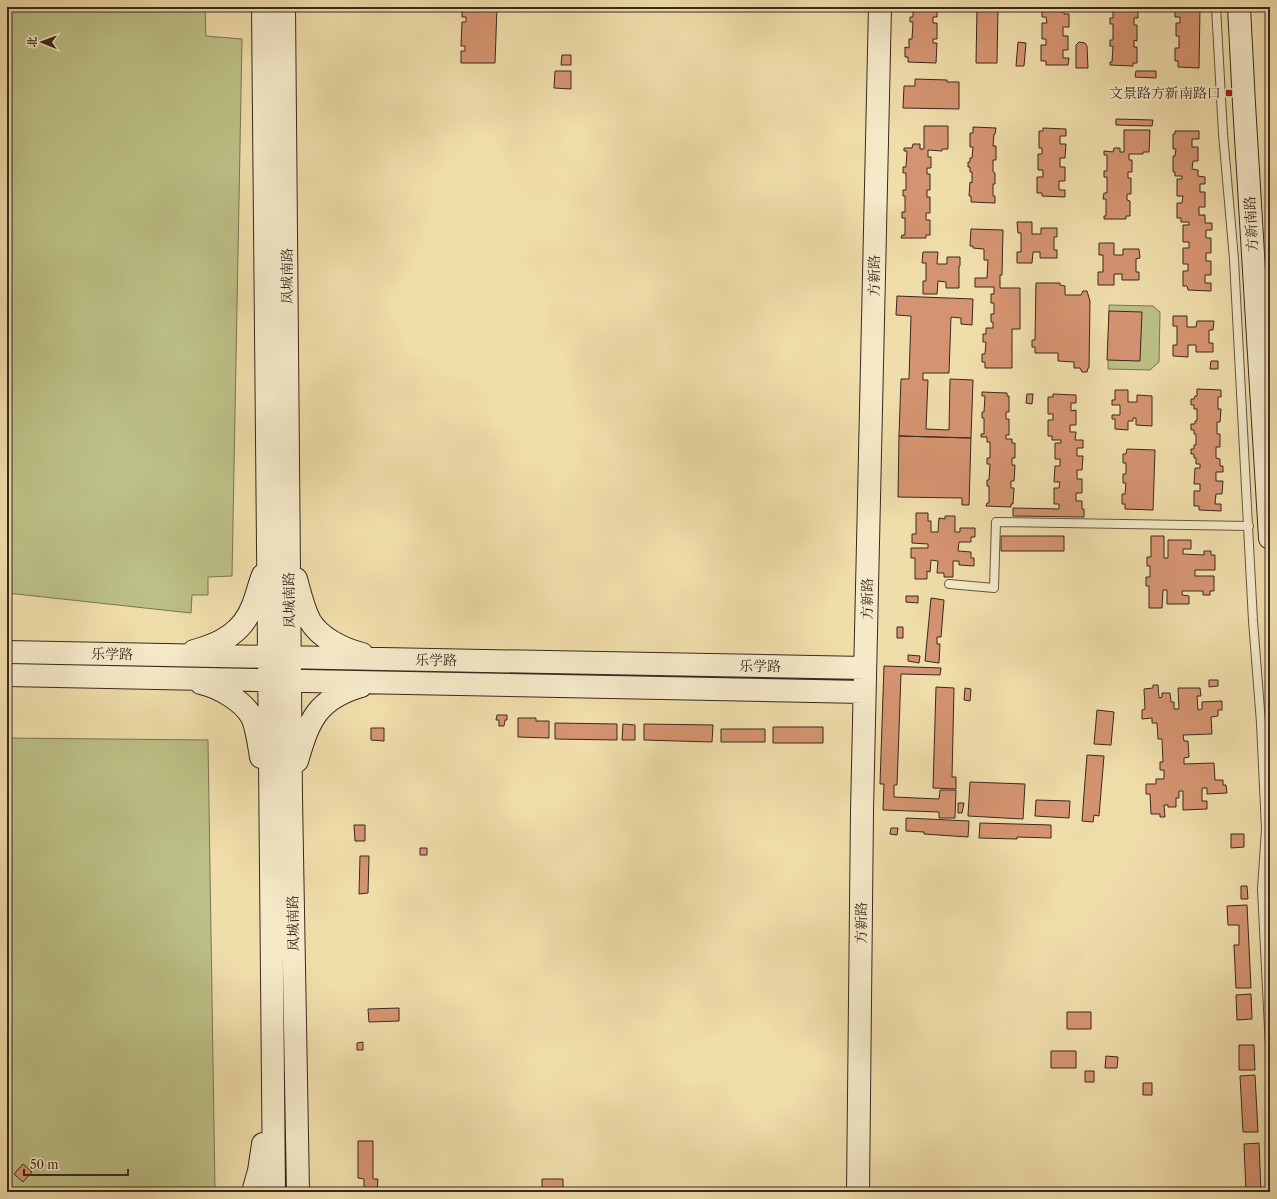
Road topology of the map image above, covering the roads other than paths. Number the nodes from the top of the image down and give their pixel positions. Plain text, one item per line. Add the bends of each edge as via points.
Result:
1 (263, 7) edge
2 (284, 7) edge
3 (880, 7) edge
4 (1216, 7) edge
5 (1239, 7) edge
6 (1248, 526) junction
7 (1270, 538) edge
8 (279, 553) junction
9 (949, 584) dead end
10 (7, 652) edge
11 (177, 656) junction
12 (280, 657) junction
13 (379, 659) junction
14 (865, 668) junction
15 (7, 675) edge
16 (176, 678) junction
17 (280, 680) junction
18 (377, 683) junction
19 (864, 692) junction
20 (281, 797) junction
21 (1270, 1048) edge
22 (273, 1069) junction
23 (297, 1121) junction
24 (253, 1192) edge
25 (274, 1192) edge
26 (298, 1192) edge
27 (312, 1192) edge
28 (858, 1192) edge

1 - 8 street, 凤城南路
2 - 8 street, 凤城南路
3 - 14 street, 方新路
4 - 6 lane via 1223,134 1234,259
5 - 7 street, 方新南路
6 - 9 lane via 996,522 994,588
6 - 21 lane via 1266,829 1262,889
8 - 11 street via 264,570 253,606 246,620 235,632 210,647
8 - 12 street, 凤城南路
8 - 13 street via 311,622 321,633 359,654
10 - 11 street, 乐学路
11 - 12 street, 乐学路
12 - 13 street, 乐学路
12 - 17 street, 凤城南路
13 - 14 street, 乐学路
14 - 19 street, 方新路
15 - 16 street, 乐学路
16 - 17 street, 乐学路
16 - 20 street via 211,685 246,709
17 - 18 street, 乐学路
17 - 20 street, 凤城南路
18 - 19 street, 乐学路
18 - 20 street via 344,691 318,710 305,734 297,761
19 - 28 street, 方新路
20 - 22 street, 凤城南路
20 - 23 street, 凤城南路
22 - 24 street via 259,1171
22 - 25 street, 凤城南路
23 - 26 street, 凤城南路
23 - 27 street

